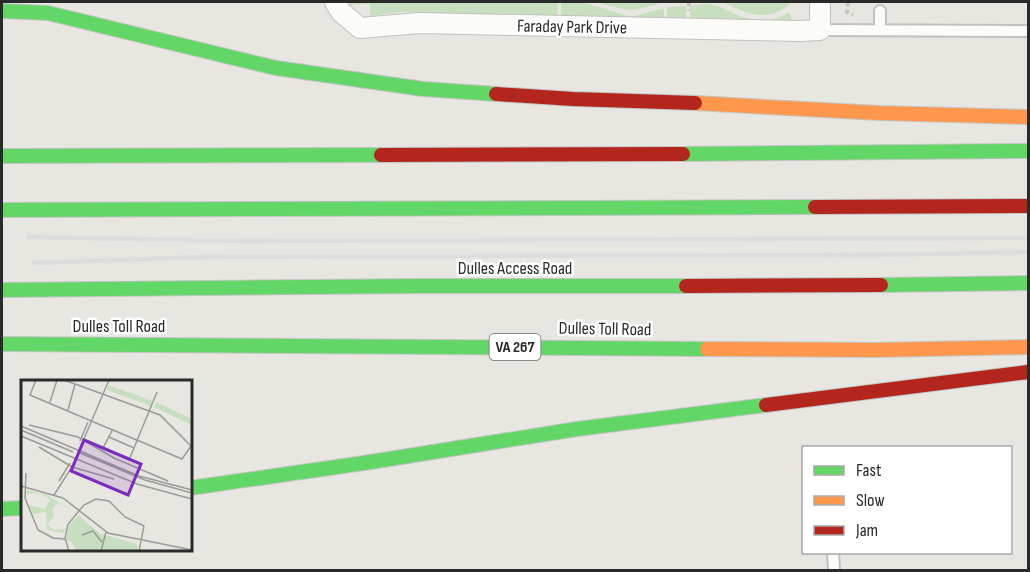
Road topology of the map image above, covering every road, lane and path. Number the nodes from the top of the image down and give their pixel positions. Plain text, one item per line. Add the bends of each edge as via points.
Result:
1 (335, 2) edge
2 (820, 2) edge
3 (2, 11) edge
4 (880, 11) dead end
5 (820, 30) junction
6 (880, 30) junction
7 (1029, 31) edge
8 (1029, 117) edge
9 (1029, 151) edge
10 (2, 156) edge
11 (1029, 206) edge
12 (2, 210) edge
13 (1029, 283) edge
14 (2, 290) edge
15 (2, 344) edge
16 (1029, 347) edge
17 (1029, 372) edge
18 (192, 488) edge
19 (21, 508) edge
20 (2, 509) edge
21 (833, 554) edge
22 (834, 570) edge

1 - 5 street, Faraday Park Drive via 360,28 419,23
2 - 5 street
3 - 8 highway via 48,13 276,68 423,89 573,99
4 - 6 lane
5 - 6 lane
6 - 7 lane
9 - 10 highway
11 - 12 highway
13 - 14 highway, Dulles Access Road
15 - 16 highway, Dulles Toll Road / VA 267 via 874,350
17 - 18 highway via 577,429
19 - 20 highway
21 - 22 lane

